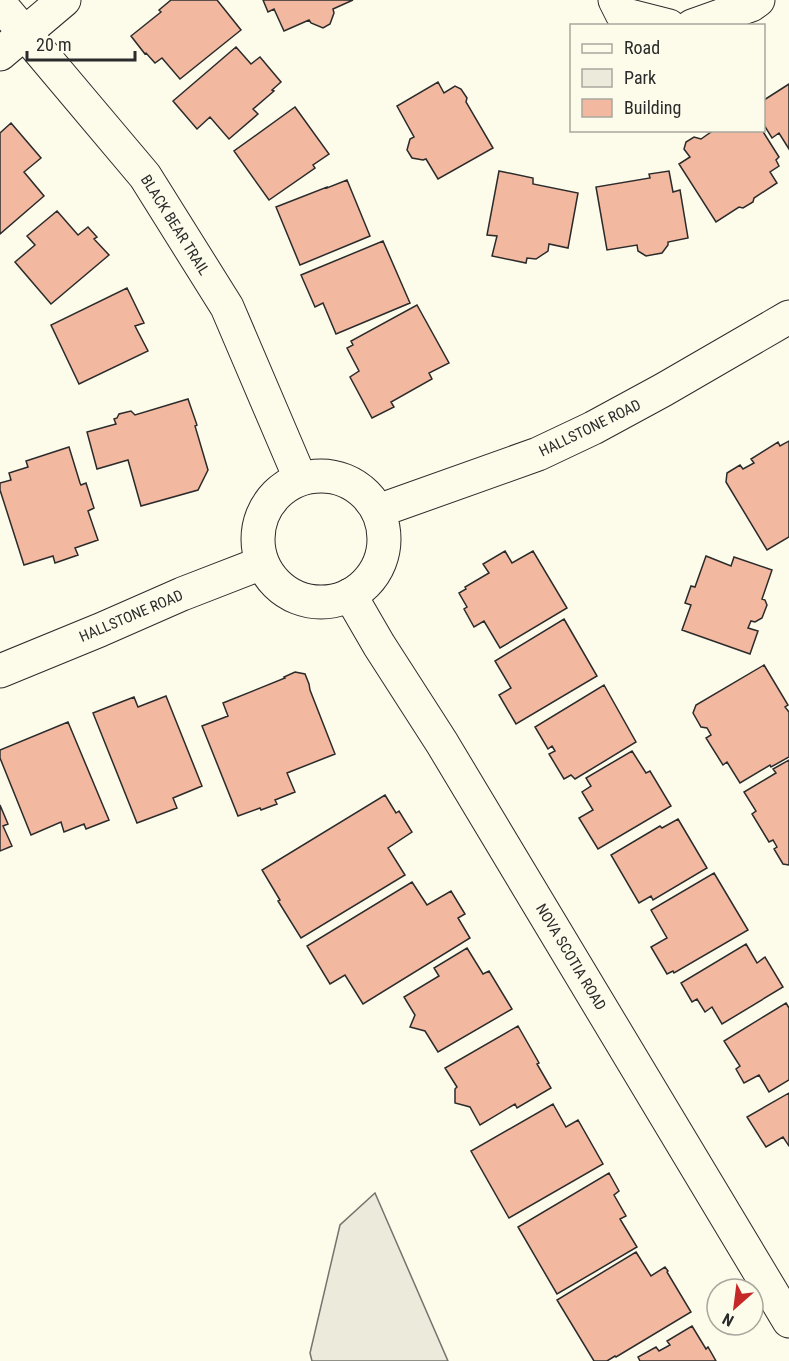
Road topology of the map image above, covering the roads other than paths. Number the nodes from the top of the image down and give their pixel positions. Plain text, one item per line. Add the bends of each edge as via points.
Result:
1 (64, 0) edge
2 (758, 0) edge
3 (0, 4) edge
4 (616, 13) edge
5 (661, 24) edge
6 (698, 24) edge
7 (25, 33) junction
8 (0, 54) edge
9 (789, 317) edge
10 (300, 478) junction
11 (378, 511) junction
12 (262, 563) junction
13 (350, 595) junction
14 (0, 671) edge
15 (789, 1321) edge

1 - 7 street
2 - 6 street
3 - 7 street, BLACK BEAR TRAIL
4 - 5 street
7 - 8 street
7 - 10 street, BLACK BEAR TRAIL via 145,176 227,307
9 - 11 street, HALLSTONE ROAD via 594,428 538,454
10 - 11 street via 315,475 345,480 370,498
10 - 12 street via 275,494 260,519 257,534
11 - 13 street via 383,526 382,557 366,583
12 - 13 street via 280,588 294,596 324,602
12 - 14 street, HALLSTONE ROAD
13 - 15 street, NOVA SCOTIA ROAD

